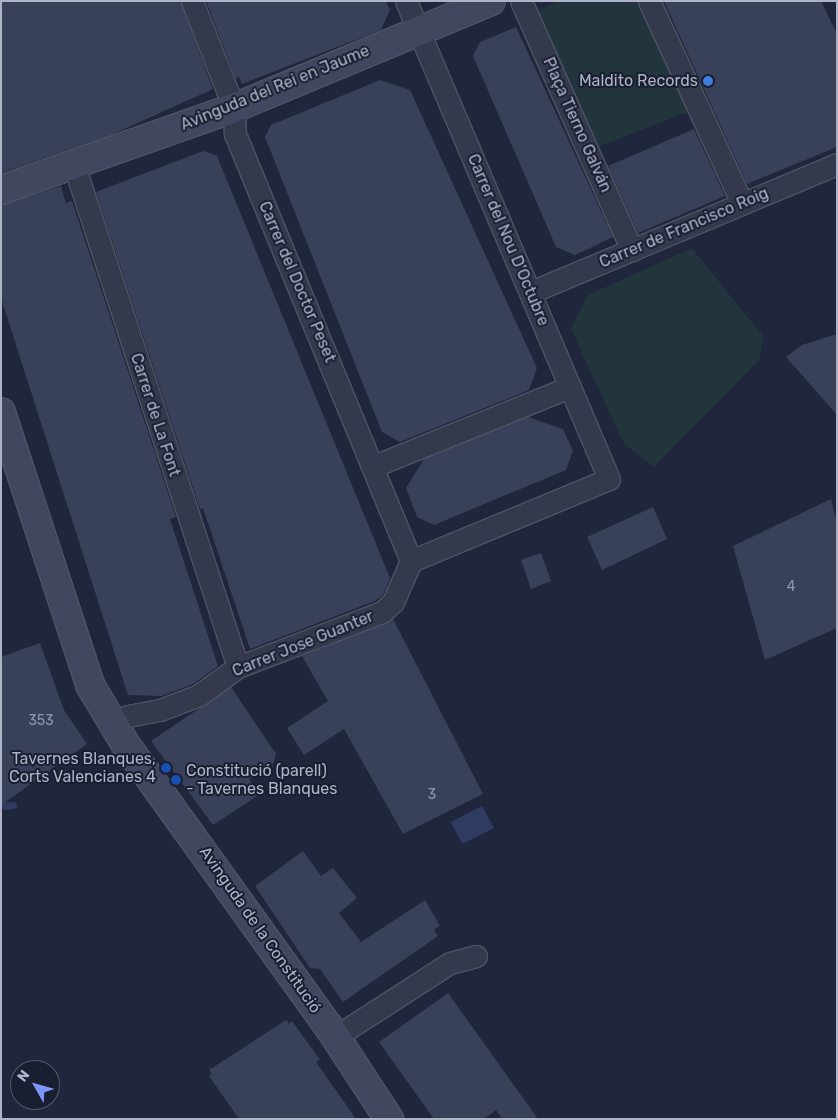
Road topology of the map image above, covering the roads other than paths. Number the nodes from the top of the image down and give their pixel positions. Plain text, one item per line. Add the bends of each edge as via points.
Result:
1 (192, 1) edge
2 (406, 1) edge
3 (491, 1) edge
4 (521, 1) edge
5 (649, 1) edge
6 (418, 29) junction
7 (234, 108) junction
8 (72, 162) junction
9 (837, 164) edge
10 (1, 190) edge
11 (742, 203) junction
12 (632, 250) junction
13 (531, 292) junction
14 (570, 387) junction
15 (1, 412) edge
16 (374, 466) junction
17 (412, 561) junction
18 (238, 667) junction
19 (119, 735) junction
20 (476, 956) dead end
21 (335, 1037) junction
22 (389, 1119) edge

1 - 7 street, Carrer del Doctor Peset
2 - 6 street, Carrer del Nou D'Octubre
3 - 6 main road, Avinguda del Rei en Jaume
4 - 12 street, Plaça Tierno Galván
5 - 11 street
6 - 7 main road, Avinguda del Rei en Jaume
6 - 13 street, Carrer del Nou D'Octubre
7 - 8 main road, Avinguda del Rei en Jaume
7 - 16 street, Carrer del Doctor Peset via 235,134
8 - 10 main road, Avinguda del Rei en Jaume
8 - 18 street, Carrer de La Font
9 - 11 street, Carrer de Francisco Roig
11 - 12 street, Carrer de Francisco Roig
12 - 13 street, Carrer de Francisco Roig
13 - 14 street, Carrer del Nou D'Octubre
14 - 16 street
14 - 17 street, Carrer del Nou D'Octubre via 609,480
15 - 19 main road, Avinguda de la Constitució via 90,685
16 - 17 street, Carrer del Doctor Peset
17 - 18 street, Carrer Jose Guanter via 393,602 382,612
18 - 19 street, Carrer Jose Guanter via 199,695 160,710 128,716
19 - 21 main road, Avinguda de la Constitució
20 - 21 street via 450,963
21 - 22 main road, Avinguda de la Constitució

